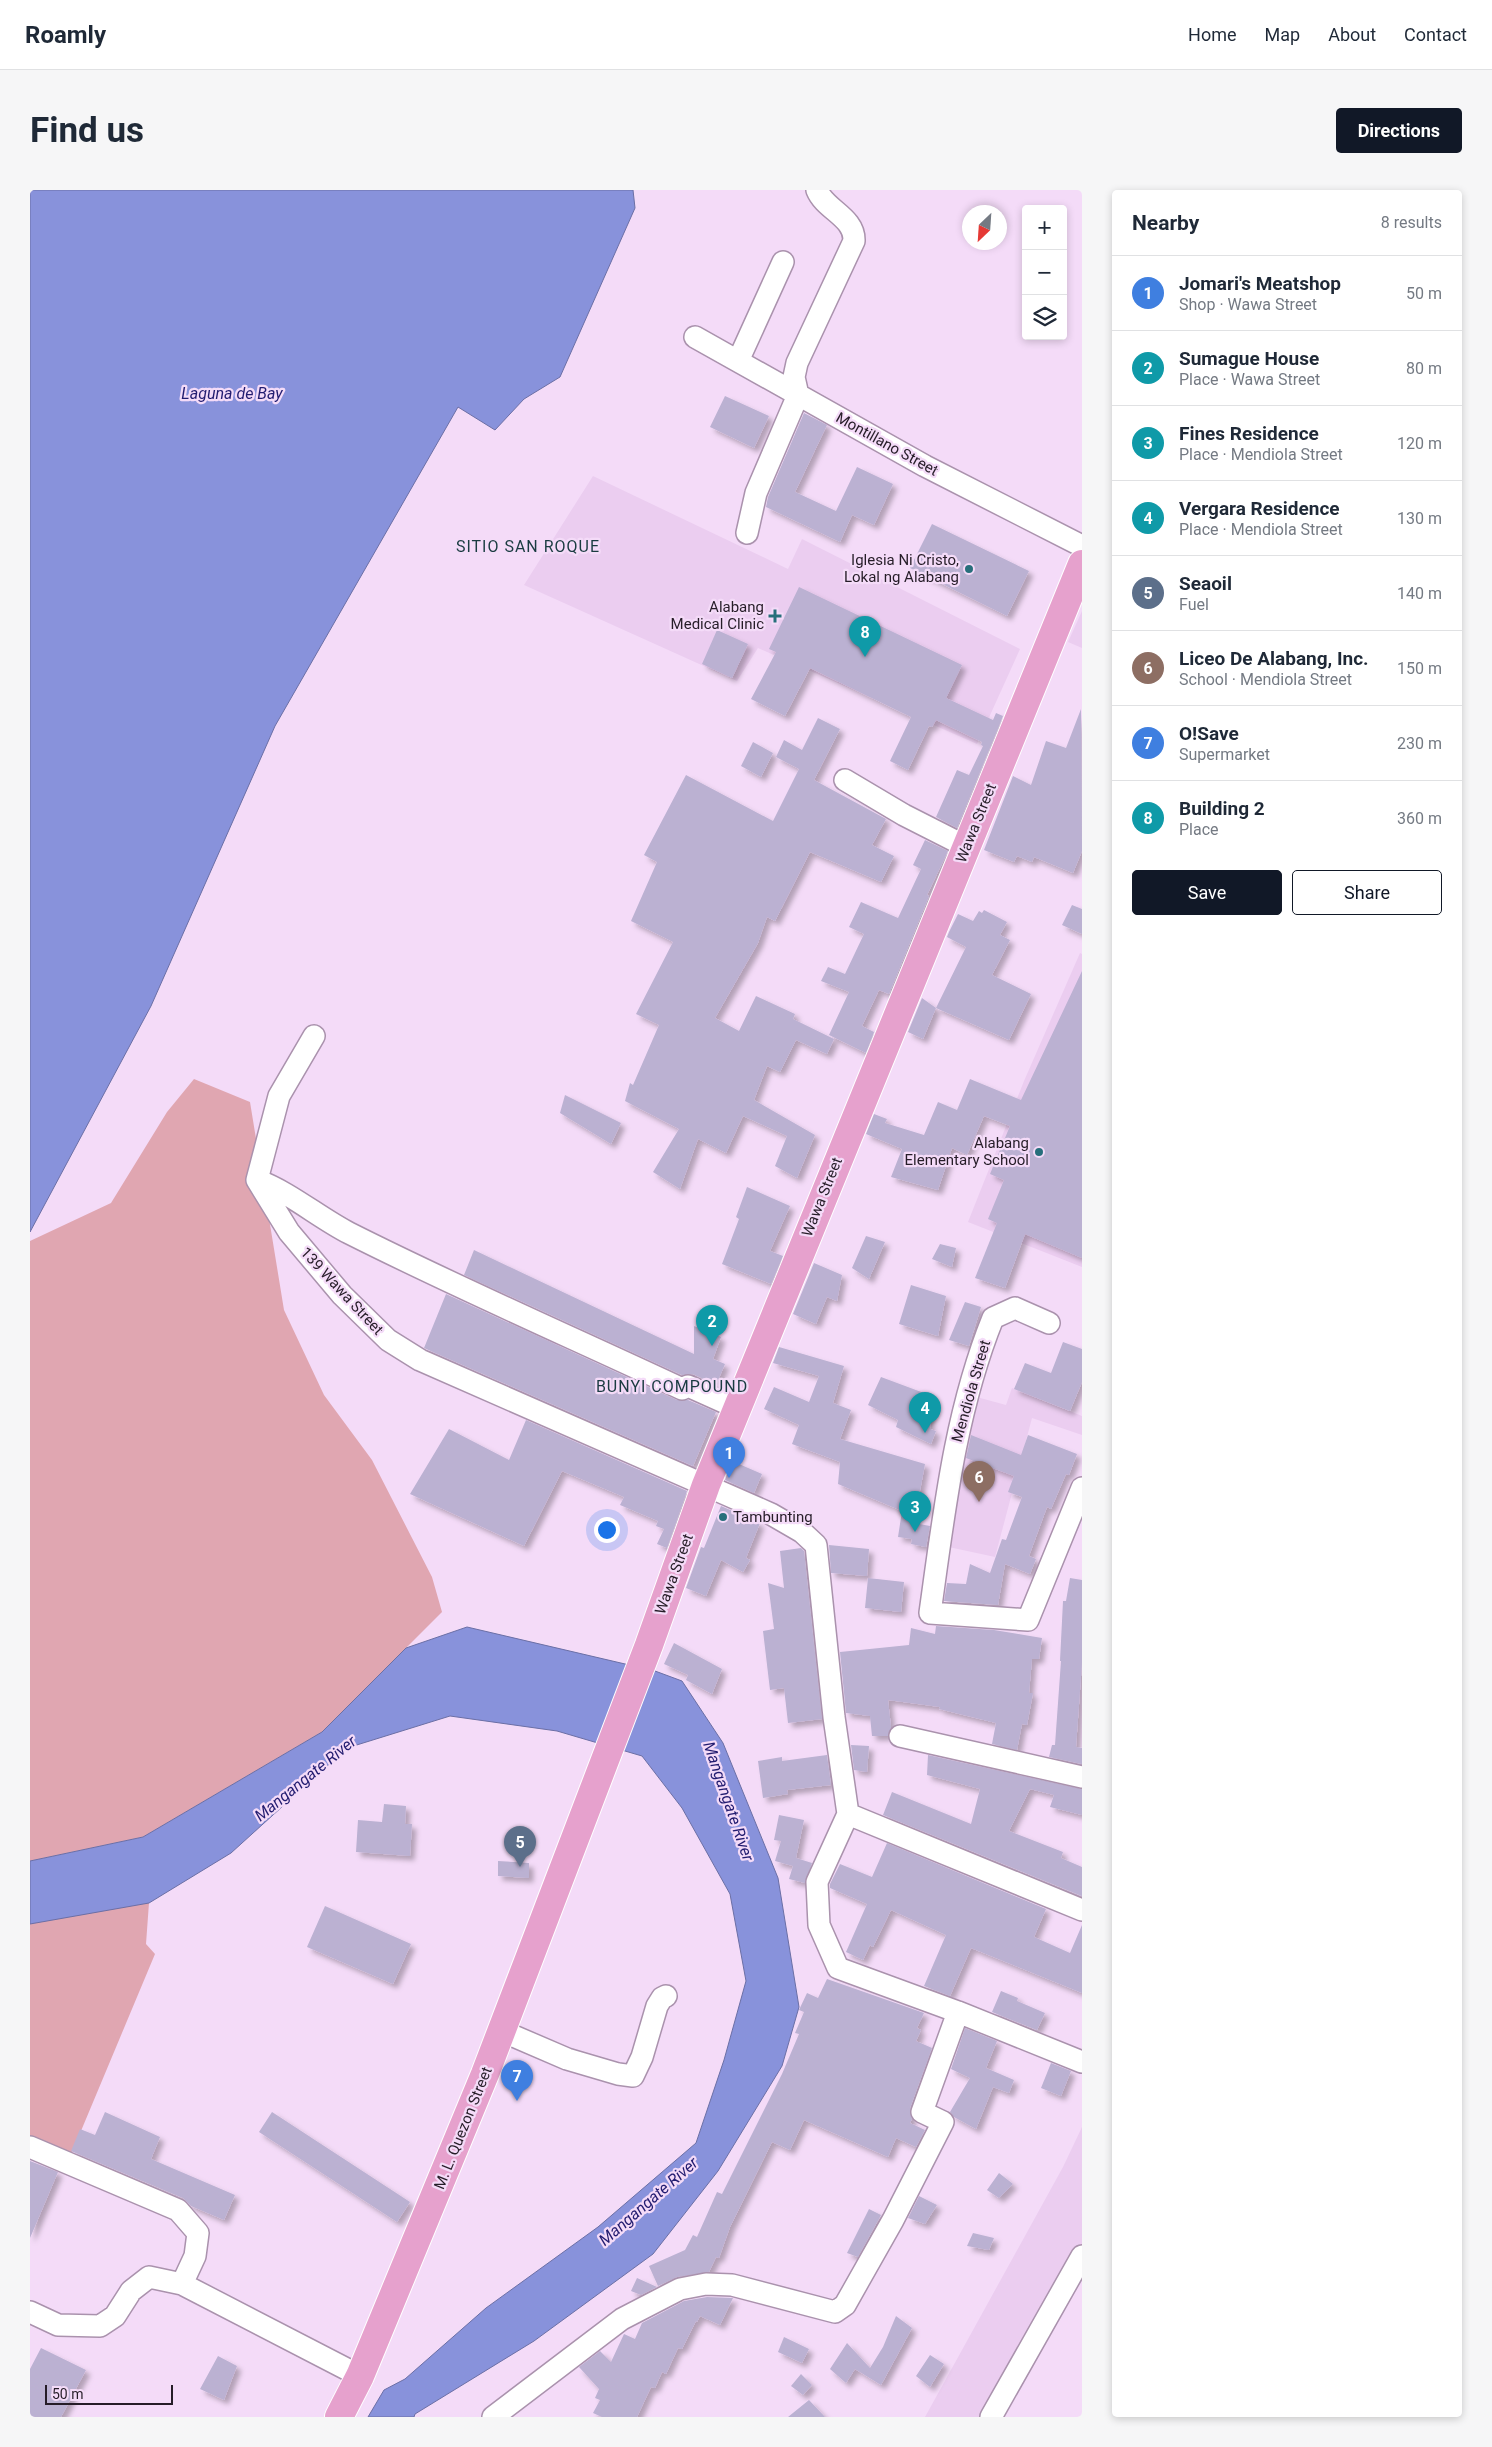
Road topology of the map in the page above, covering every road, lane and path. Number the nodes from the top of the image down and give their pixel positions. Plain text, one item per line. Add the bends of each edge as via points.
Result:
1 (817, 190) edge
2 (783, 262) dead end
3 (696, 337) dead end
4 (738, 361) junction
5 (798, 395) junction
6 (748, 533) dead end
7 (1082, 546) edge
8 (1082, 564) edge
9 (844, 780) dead end
10 (966, 847) junction
11 (314, 1036) dead end
12 (257, 1180) junction
13 (1049, 1323) dead end
14 (737, 1408) junction
15 (706, 1485) junction
16 (1082, 1488) edge
17 (1074, 1528) edge
18 (900, 1736) dead end
19 (1082, 1777) edge
20 (848, 1814) junction
21 (575, 1835) joint
22 (1082, 1910) edge
23 (666, 1996) dead end
24 (958, 2012) junction
25 (502, 2031) junction
26 (1082, 2062) edge
27 (30, 2147) edge
28 (1082, 2256) edge
29 (182, 2284) junction
30 (30, 2312) edge
31 (360, 2376) junction
32 (340, 2417) edge
33 (494, 2417) edge
34 (990, 2417) edge

1 - 5 street via 850,226 854,241 797,363 794,377
2 - 4 street
3 - 4 street, Montillano Street
4 - 5 street, Montillano Street
5 - 6 street via 756,493
5 - 7 street, Montillano Street via 925,466
8 - 10 main road, Wawa Street
9 - 10 street
10 - 14 main road, Wawa Street
11 - 12 street via 279,1096
12 - 14 street via 277,1188 347,1232 460,1286 682,1389 688,1386
12 - 15 street, 139 Wawa Street via 288,1232 342,1295 388,1340 420,1360
13 - 17 street, Mendiola Street via 1015,1308 993,1318 977,1359 952,1457 930,1613 1028,1620
14 - 15 main road, Wawa Street
15 - 20 street, 139 Wawa Street via 771,1514 802,1532 816,1545
15 - 21 main road, Wawa Street via 644,1658
16 - 17 street, Mendiola Street
18 - 19 street
20 - 22 street
20 - 24 street via 817,1882 819,1925 838,1968
21 - 25 main road, M. L. Quezon Street
23 - 25 street via 657,2006 633,2076 568,2059
24 - 26 street
24 - 33 street via 922,2112 943,2122 845,2305 835,2312 732,2285 706,2284 680,2289 622,2319
25 - 31 main road, M. L. Quezon Street
27 - 29 street via 178,2210 198,2232 195,2256
28 - 34 street
29 - 30 street via 149,2277 131,2291 115,2316 100,2326 58,2325
29 - 31 street
31 - 32 main road, M. L. Quezon Street

